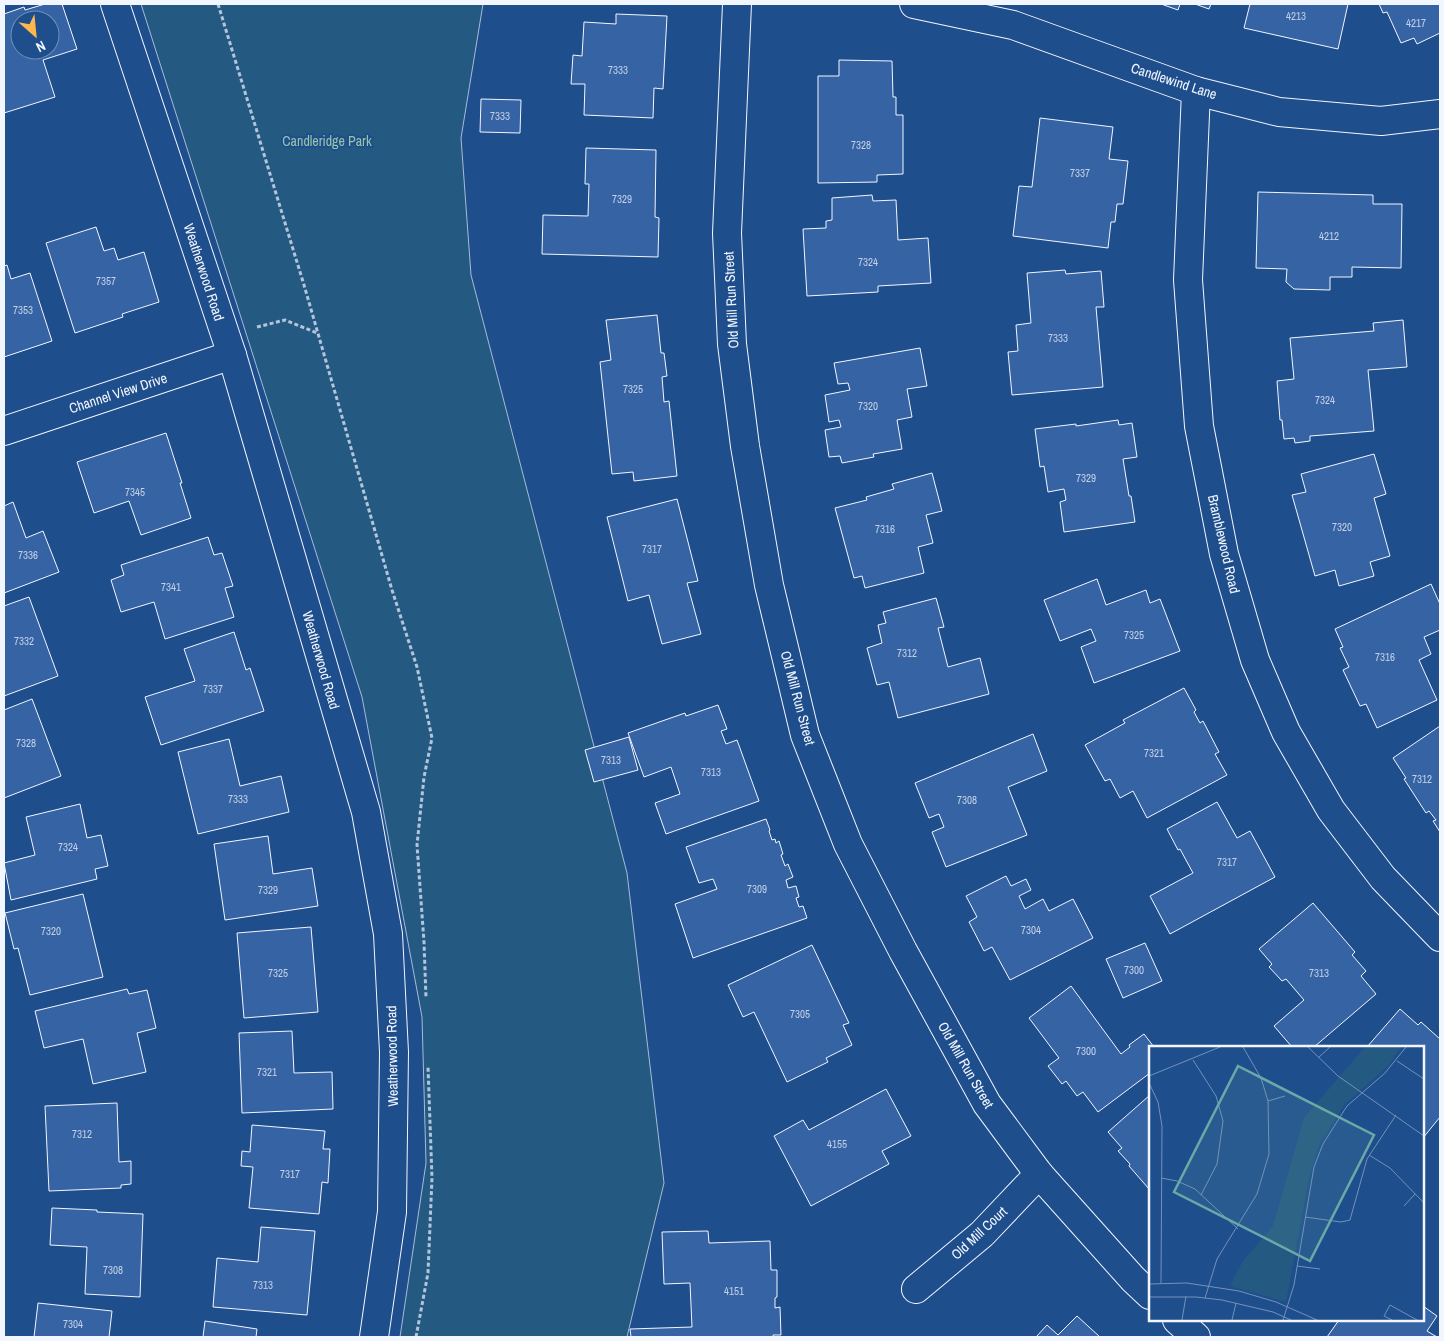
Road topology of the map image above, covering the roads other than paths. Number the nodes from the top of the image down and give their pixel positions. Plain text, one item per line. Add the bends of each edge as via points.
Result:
1 (115, 4) edge
2 (737, 4) edge
3 (914, 4) edge
4 (1196, 90) junction
5 (1440, 114) edge
6 (229, 346) junction
7 (4, 431) edge
8 (1440, 937) edge
9 (1039, 1174) junction
10 (916, 1289) dead end
11 (1149, 1294) edge
12 (1178, 1321) edge
13 (374, 1337) edge
14 (1196, 1337) edge

1 - 6 street, Weatherwood Road
2 - 9 street, Old Mill Run Street via 727,233 732,344 745,446 769,585 805,735 848,844 903,951 986,1104
3 - 4 street, Candlewind Lane via 1013,25
4 - 5 street, Candlewind Lane via 1279,112 1381,121
4 - 8 street, Bramblewood Road via 1188,280 1198,426 1226,562 1255,660 1290,740 1331,810 1383,878
6 - 7 street, Channel View Drive
6 - 13 street, Weatherwood Road via 366,812 388,934 394,1052 392,1212
9 - 10 street, Old Mill Court via 982,1234
9 - 11 street, Old Mill Run Street
12 - 14 street

